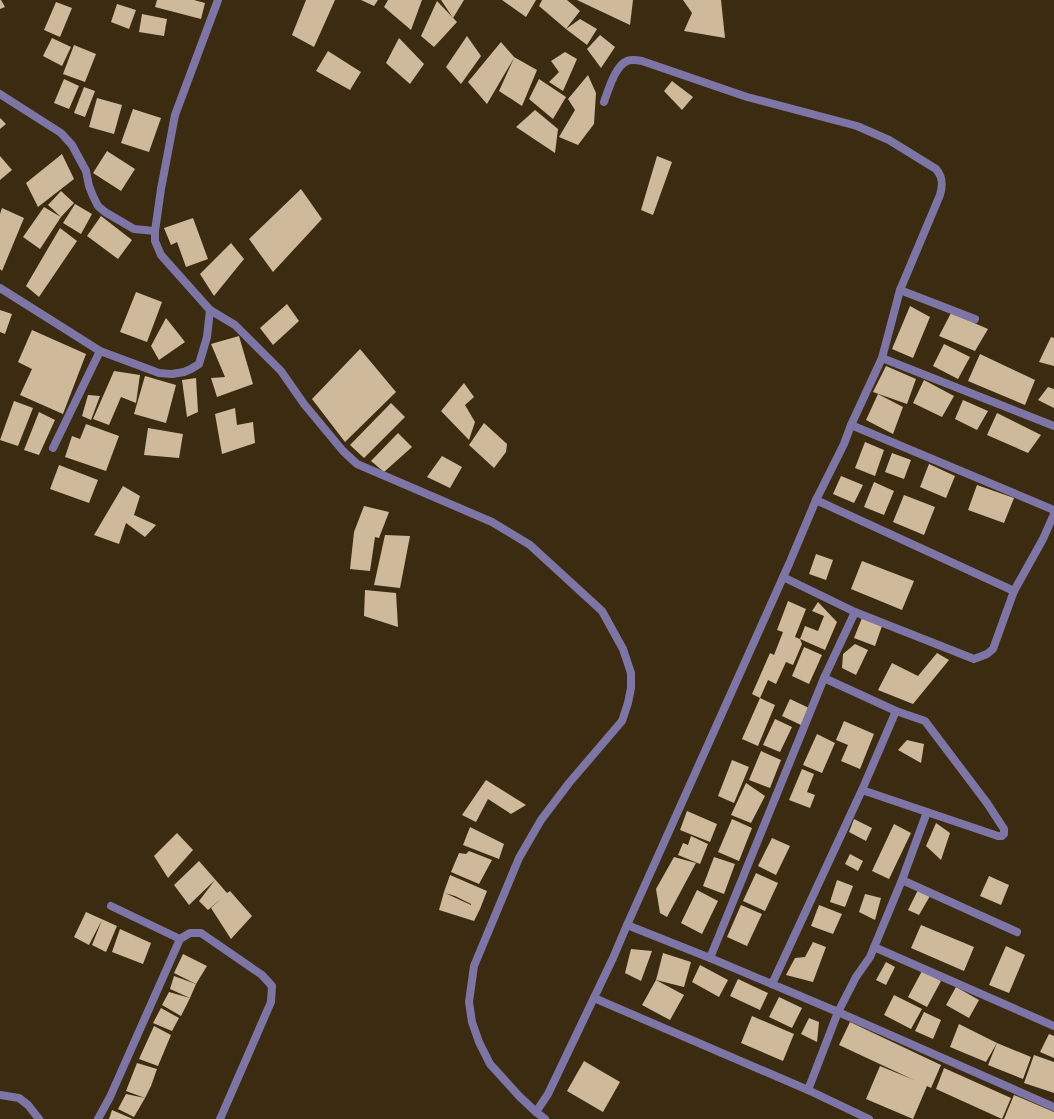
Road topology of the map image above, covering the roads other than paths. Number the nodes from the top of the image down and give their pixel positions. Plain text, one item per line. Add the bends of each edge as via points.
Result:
1 (218, 0) edge
2 (0, 94) edge
3 (604, 102) dead end
4 (154, 231) junction
5 (0, 288) edge
6 (900, 290) junction
7 (210, 310) junction
8 (975, 319) dead end
9 (100, 351) junction
10 (882, 358) junction
11 (851, 426) junction
12 (1054, 426) edge
13 (53, 448) dead end
14 (816, 500) junction
15 (1054, 510) edge
16 (1054, 514) edge
17 (783, 577) junction
18 (1014, 591) junction
19 (855, 612) junction
20 (824, 678) junction
21 (896, 711) junction
22 (862, 790) junction
23 (927, 812) junction
24 (902, 880) junction
25 (111, 906) dead end
26 (627, 925) junction
27 (1017, 932) dead end
28 (180, 939) junction
29 (874, 946) junction
30 (710, 958) junction
31 (772, 984) junction
32 (594, 998) junction
33 (838, 1012) junction
34 (1054, 1026) edge
35 (808, 1090) junction
36 (0, 1095) edge
37 (1054, 1107) edge
38 (536, 1112) junction
39 (867, 1118) edge
40 (39, 1119) edge
41 (98, 1119) edge
42 (220, 1119) edge
43 (545, 1119) edge

1 - 4 street via 175,115
2 - 4 street via 61,133 72,145 86,171 89,186 98,206 134,229
3 - 6 street via 621,65 631,60 642,61 747,97 857,126 890,140 936,169 942,180 940,195
4 - 7 street via 161,255
5 - 9 street
6 - 8 street
6 - 10 street
7 - 9 street via 198,364 191,369 172,374 159,374
7 - 38 street via 235,325 281,372 304,404 357,464 492,522 530,545 602,611 623,649 631,673 631,688 622,721 541,820 519,858 474,966 469,1002 479,1042 490,1064
9 - 13 street
10 - 11 street
10 - 12 street
11 - 14 street
11 - 15 street
14 - 17 street
14 - 18 street
16 - 18 street
17 - 19 street
17 - 26 street
18 - 19 street via 992,649 988,654 974,659
19 - 20 street
20 - 21 street
20 - 30 street
21 - 22 street
21 - 23 street via 925,721 987,803 1004,829 1004,834 998,836
22 - 23 street
22 - 31 street
23 - 24 street
24 - 27 street
24 - 29 street
25 - 28 street
26 - 30 street
26 - 32 street
28 - 41 street
28 - 42 street via 190,933 201,933 262,975 272,986 271,1002
29 - 33 street
29 - 34 street
30 - 31 street
31 - 33 street
32 - 35 street
32 - 38 street via 548,1094
33 - 35 street
33 - 37 street
35 - 39 street
36 - 40 street via 19,1098
38 - 43 street

